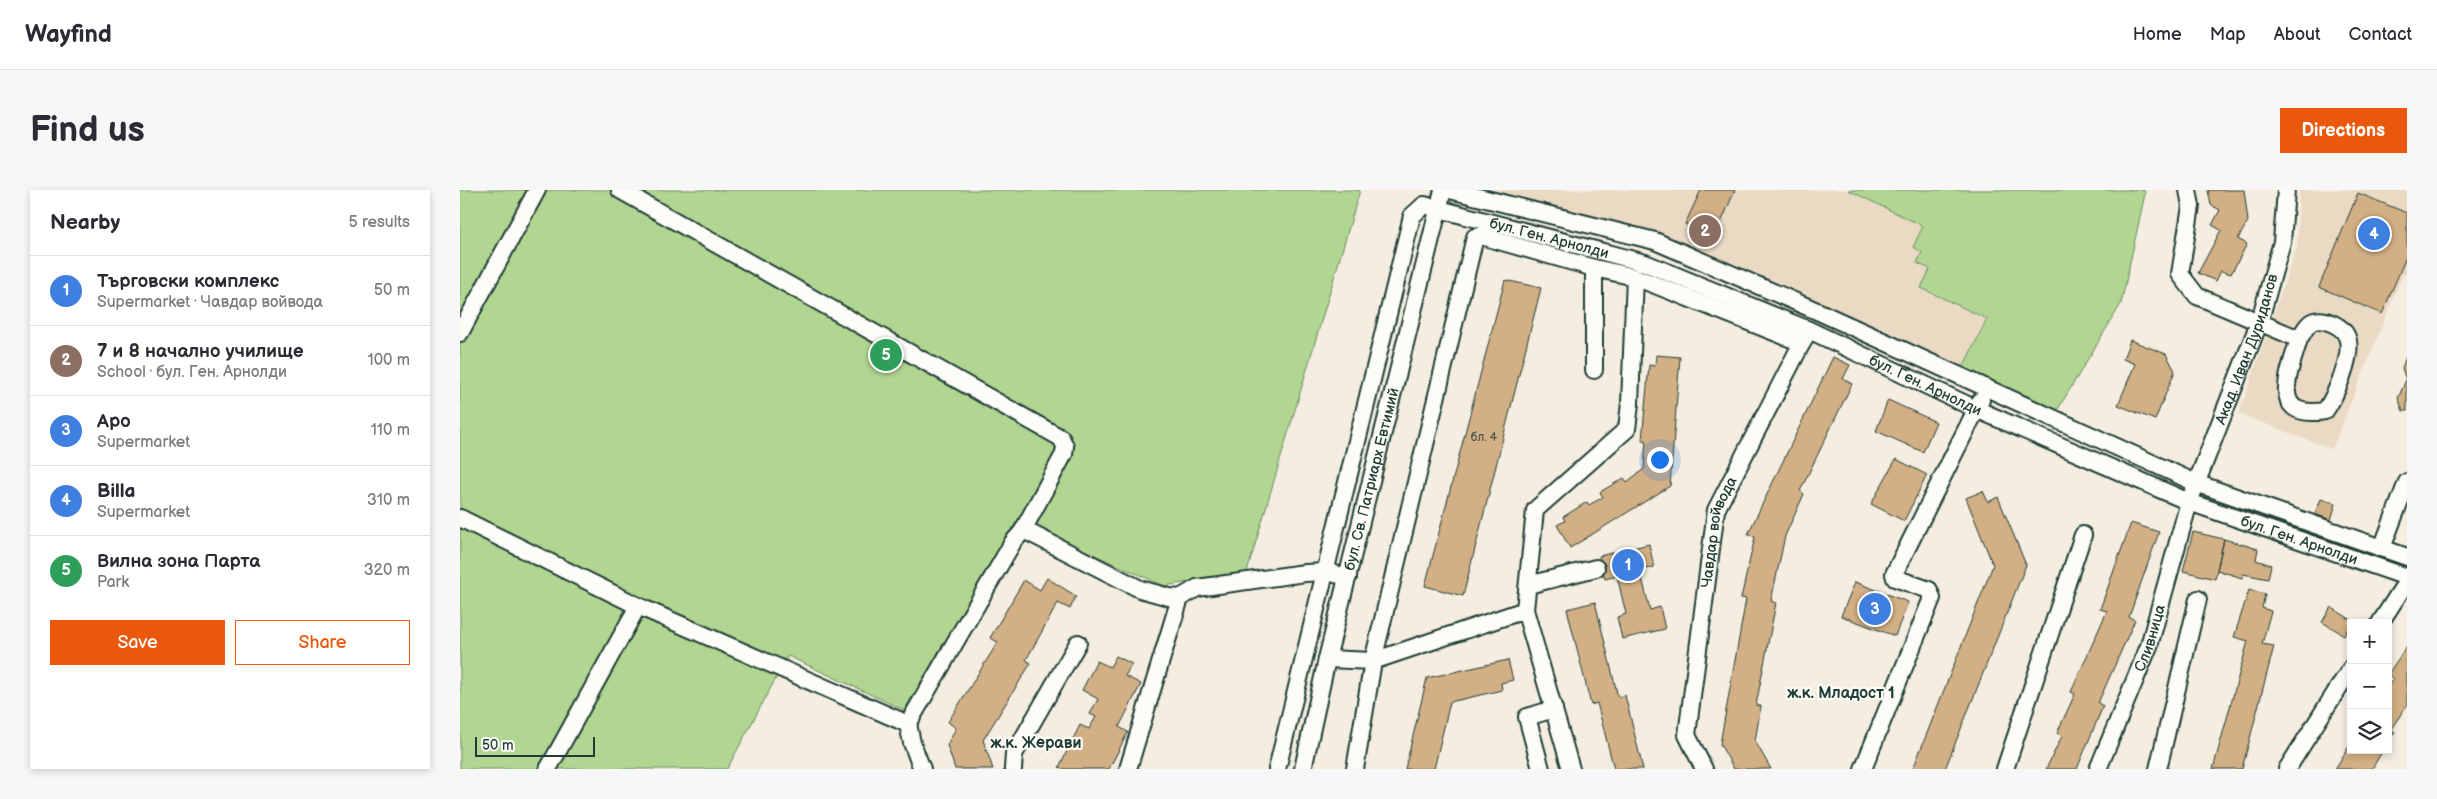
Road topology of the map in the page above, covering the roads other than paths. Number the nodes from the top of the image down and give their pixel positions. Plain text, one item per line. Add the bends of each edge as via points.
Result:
1 (537, 190) edge
2 (620, 190) edge
3 (1443, 190) edge
4 (1450, 190) edge
5 (2188, 190) edge
6 (2286, 190) edge
7 (1438, 210) junction
8 (1478, 228) junction
9 (1594, 268) junction
10 (1635, 277) junction
11 (1817, 311) junction
12 (2260, 323) junction
13 (460, 333) edge
14 (1805, 336) junction
15 (2300, 339) junction
16 (1594, 370) dead end
17 (1986, 389) junction
18 (1976, 409) junction
19 (2407, 482) edge
20 (2196, 483) junction
21 (2189, 502) junction
22 (460, 518) edge
23 (1022, 532) junction
24 (2083, 535) dead end
25 (2382, 548) junction
26 (2407, 557) edge
27 (1596, 568) dead end
28 (1326, 572) junction
29 (1348, 577) junction
30 (2407, 577) edge
31 (2407, 581) edge
32 (1528, 585) junction
33 (1180, 598) junction
34 (2198, 599) dead end
35 (638, 606) junction
36 (1525, 610) junction
37 (2383, 619) edge
38 (1078, 643) dead end
39 (1327, 659) junction
40 (1373, 662) junction
41 (2347, 674) edge
42 (1554, 709) junction
43 (908, 724) junction
44 (548, 769) edge
45 (922, 769) edge
46 (1013, 769) edge
47 (1128, 769) edge
48 (1277, 769) edge
49 (1303, 769) edge
50 (1355, 769) edge
51 (1541, 769) edge
52 (1571, 769) edge
53 (1704, 769) edge
54 (1864, 769) edge
55 (2006, 769) edge
56 (2098, 769) edge
57 (2158, 769) edge
58 (2287, 769) edge

1 - 13 street
2 - 23 street via 1061,438 1064,454
3 - 7 street, бул. Св. Патриарх Евтимий
4 - 11 street, бул. Ген. Арнолди via 1655,241
5 - 12 street via 2191,206 2180,274 2197,296
6 - 12 street, Акад. Иван Дуриданов via 2282,242
7 - 8 street, бул. Ген. Арнолди
7 - 28 street, бул. Ген. Арнолди via 1424,205 1412,216
7 - 29 street, бул. Св. Патриарх Евтимий
8 - 9 street
8 - 14 street, бул. Ген. Арнолди via 1645,263
8 - 40 street
9 - 10 street
9 - 16 street
10 - 14 street
10 - 32 street via 1627,429 1535,510
11 - 14 street, Чавдар войвода
11 - 17 street, бул. Ген. Арнолди
12 - 15 street
12 - 20 street, Акад. Иван Дуриданов
14 - 18 street, бул. Ген. Арнолди
14 - 53 street, Чавдар войвода via 1716,510 1687,735
15 - 15 street via 2286,389 2290,403 2299,410 2325,411 2332,401 2348,352 2347,337 2339,327 2326,321 2313,321
17 - 18 street
17 - 20 street, бул. Ген. Арнолди
18 - 21 street, бул. Ген. Арнолди
18 - 54 street via 1894,574 1895,578 1929,590 1932,598
19 - 25 street
20 - 21 street, Акад. Иван Дуриданов
20 - 25 street, бул. Ген. Арнолди
21 - 30 street, бул. Ген. Арнолди
21 - 56 street, Сливница via 2148,646
22 - 35 street
23 - 33 street via 1028,532 1140,589
23 - 43 street via 1013,542
24 - 55 street
25 - 26 street, бул. Ген. Арнолди
27 - 32 street
28 - 29 street
28 - 33 street via 1197,588
28 - 48 street
29 - 39 street, бул. Св. Патриарх Евтимий
31 - 37 street
32 - 36 street
33 - 47 street
34 - 57 street
35 - 43 street
35 - 44 street
36 - 40 street
36 - 42 street
38 - 46 street via 1014,754
39 - 40 street
39 - 49 street, бул. Св. Патриарх Евтимий
40 - 50 street
41 - 58 street
42 - 51 street via 1527,717
42 - 52 street
43 - 45 street

